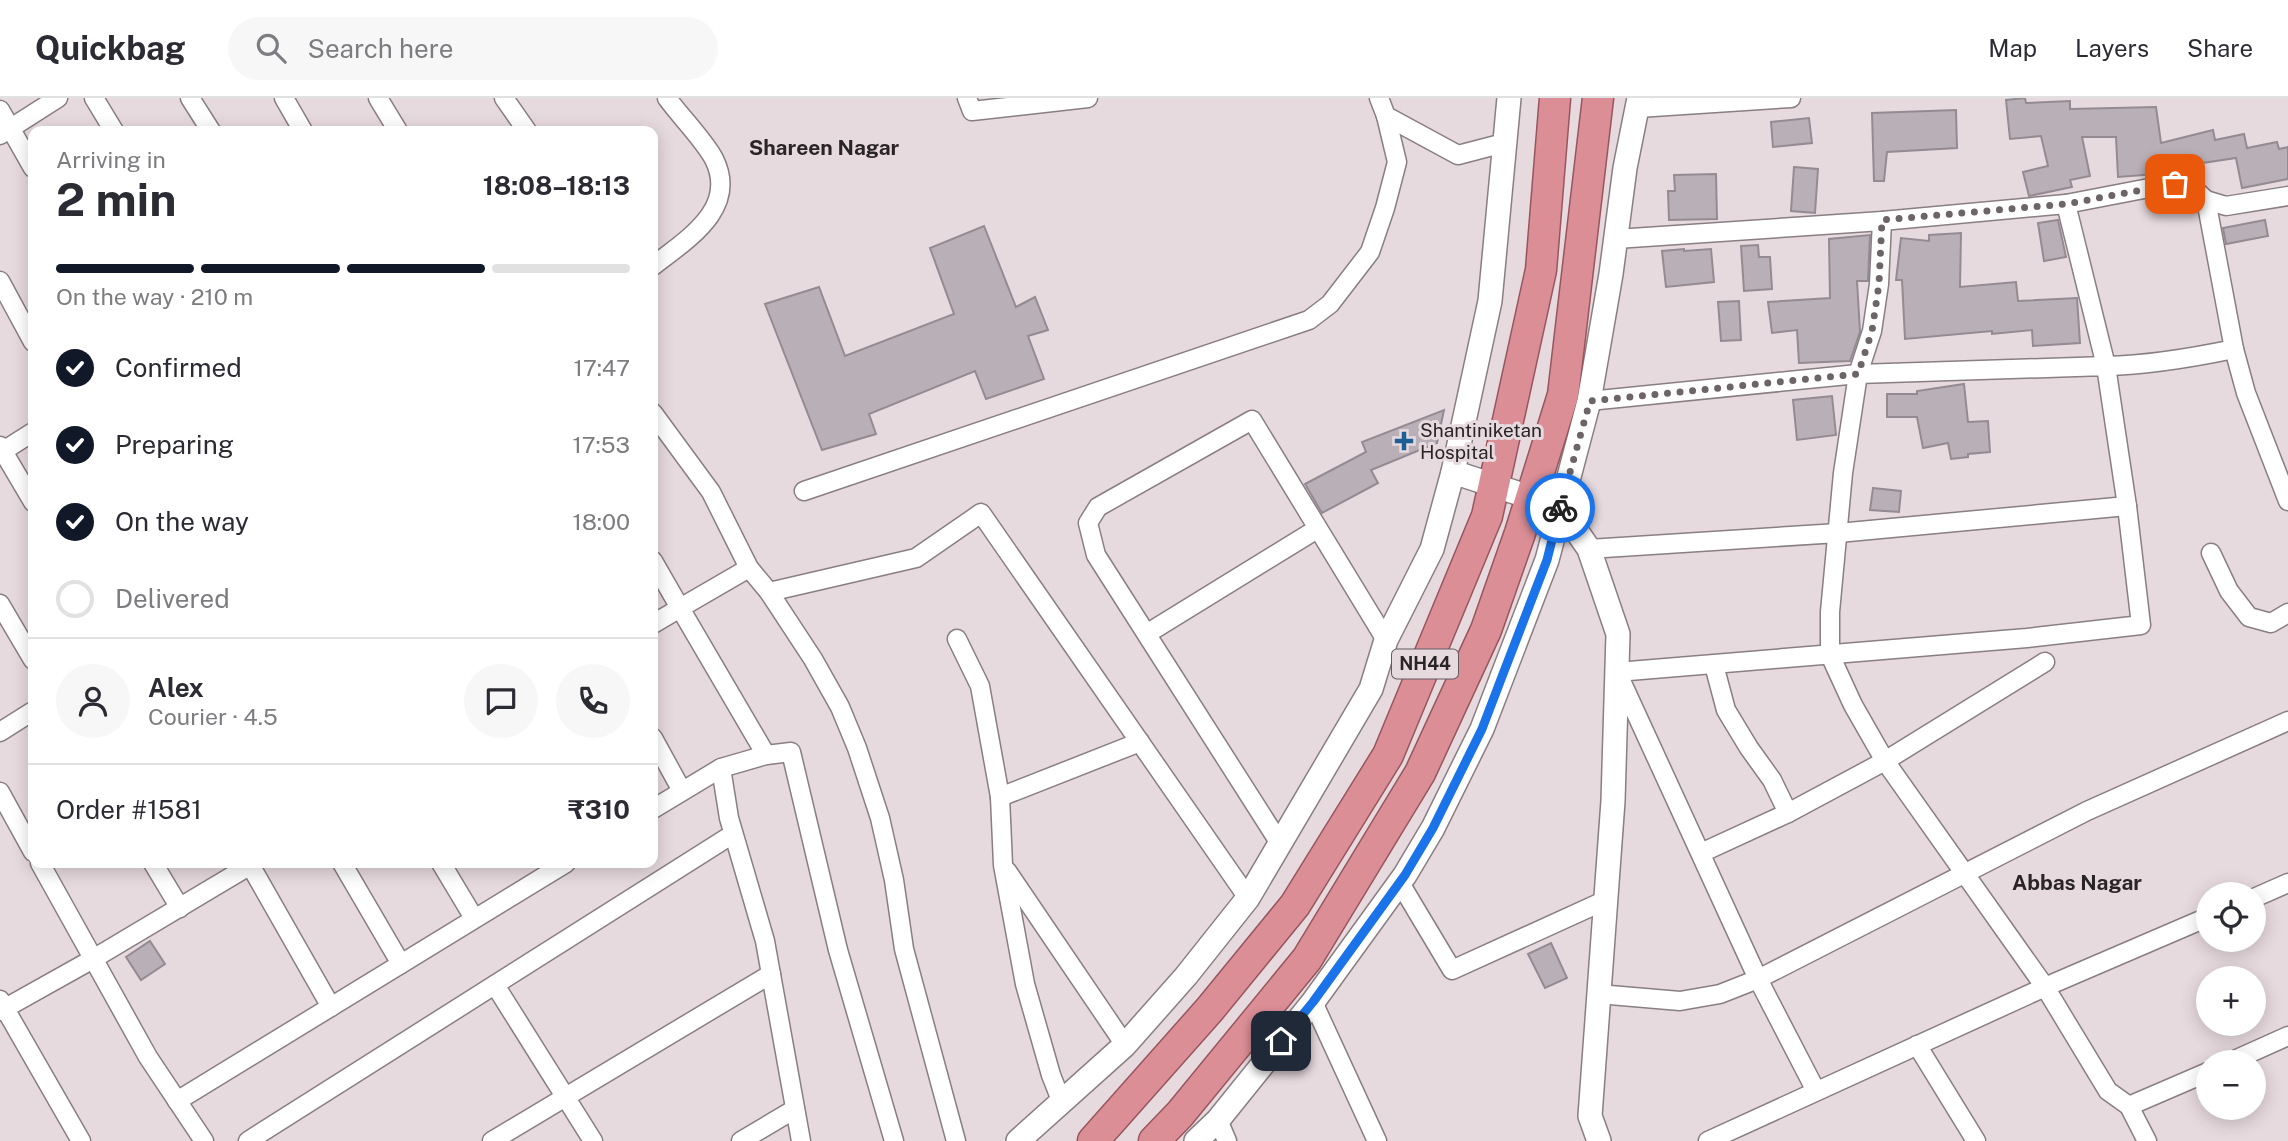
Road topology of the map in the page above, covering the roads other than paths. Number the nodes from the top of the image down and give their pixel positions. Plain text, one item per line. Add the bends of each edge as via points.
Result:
1 (58, 98) edge
2 (94, 98) edge
3 (190, 98) edge
4 (284, 98) edge
5 (378, 98) edge
6 (504, 98) edge
7 (667, 98) edge
8 (967, 98) edge
9 (1088, 98) edge
10 (1379, 98) edge
11 (1509, 98) edge
12 (1555, 98) edge
13 (1598, 98) edge
14 (1791, 98) edge
15 (1638, 103) edge
16 (0, 110) edge
17 (1386, 116) junction
18 (111, 126) edge
19 (208, 126) edge
20 (300, 126) edge
21 (395, 126) edge
22 (524, 126) edge
23 (5, 131) edge
24 (1504, 143) junction
25 (28, 161) edge
26 (2288, 196) edge
27 (2206, 200) junction
28 (2066, 204) junction
29 (1882, 220) junction
30 (1616, 239) junction
31 (658, 263) edge
32 (0, 282) edge
33 (28, 333) edge
34 (2234, 349) junction
35 (2106, 366) junction
36 (1858, 374) junction
37 (1590, 401) junction
38 (658, 421) edge
39 (28, 435) edge
40 (1, 450) edge
41 (1453, 472) junction
42 (1494, 485) junction
43 (804, 491) dead end
44 (28, 494) edge
45 (1531, 497) junction
46 (2288, 501) edge
47 (2127, 506) junction
48 (1560, 507) junction
49 (1317, 529) junction
50 (1838, 533) junction
51 (1589, 549) junction
52 (2211, 553) dead end
53 (749, 568) junction
54 (658, 570) edge
55 (769, 592) junction
56 (0, 604) edge
57 (680, 608) junction
58 (2288, 613) edge
59 (658, 621) edge
60 (1148, 633) junction
61 (957, 639) dead end
62 (1386, 640) junction
63 (28, 652) edge
64 (1830, 655) junction
65 (2045, 662) dead end
66 (1714, 665) junction
67 (1618, 673) junction
68 (28, 714) edge
69 (2288, 722) edge
70 (0, 732) edge
71 (1140, 742) junction
72 (658, 747) edge
73 (766, 755) junction
74 (1885, 761) junction
75 (721, 768) junction
76 (682, 791) junction
77 (0, 792) edge
78 (1000, 797) junction
79 (658, 806) edge
80 (1788, 813) junction
81 (733, 834) junction
82 (1279, 842) junction
83 (28, 843) edge
84 (1701, 853) junction
85 (1003, 865) junction
86 (43, 868) edge
87 (156, 868) edge
88 (245, 868) edge
89 (253, 868) edge
90 (345, 868) edge
91 (444, 868) edge
92 (542, 869) edge
93 (1965, 872) junction
94 (1400, 883) junction
95 (2288, 883) edge
96 (2266, 893) edge
97 (1248, 898) junction
98 (1606, 900) junction
99 (180, 908) junction
100 (474, 918) junction
101 (2196, 922) edge
102 (93, 959) junction
103 (401, 964) junction
104 (771, 974) junction
105 (1758, 979) junction
106 (495, 985) junction
107 (2045, 987) junction
108 (1598, 994) junction
109 (1313, 1002) junction
110 (2, 1007) edge
111 (331, 1007) junction
112 (2288, 1036) edge
113 (1125, 1045) junction
114 (1917, 1045) junction
115 (2257, 1050) edge
116 (2196, 1077) edge
117 (1816, 1091) junction
118 (566, 1097) junction
119 (177, 1101) junction
120 (1062, 1103) junction
121 (2129, 1107) junction
122 (795, 1109) junction
123 (1222, 1131) edge
124 (81, 1141) edge
125 (204, 1141) edge
126 (248, 1141) edge
127 (492, 1141) edge
128 (593, 1141) edge
129 (741, 1141) edge
130 (801, 1141) edge
131 (894, 1141) edge
132 (956, 1141) edge
133 (1018, 1141) edge
134 (1093, 1141) edge
135 (1154, 1141) edge
136 (1196, 1141) edge
137 (1377, 1141) edge
138 (1599, 1141) edge
139 (1708, 1141) edge
140 (1976, 1141) edge
141 (2147, 1141) edge

1 - 23 street
2 - 18 street
3 - 19 street
4 - 20 street
5 - 21 street
6 - 22 street
7 - 31 street via 714,159 722,185 714,213
8 - 9 street via 972,111
10 - 17 street
11 - 24 street
12 - 42 highway, NH44 via 1541,270
13 - 45 highway, NH44 via 1563,395
14 - 15 street
15 - 30 street
16 - 23 street
17 - 24 street via 1458,155
17 - 43 street via 1397,162 1370,252 1329,304 1310,320
23 - 25 street
24 - 41 street via 1490,301
26 - 27 street via 2226,206
27 - 28 street via 2193,188 2175,184
27 - 34 street
28 - 29 street
28 - 35 street
29 - 30 street
29 - 36 street via 1872,331
30 - 37 street
32 - 33 street
34 - 35 street via 2181,360
34 - 46 street
35 - 36 street
35 - 47 street
36 - 37 street
36 - 50 street
37 - 48 street
38 - 53 street via 711,492
39 - 40 street
40 - 44 street
41 - 42 street
41 - 62 street via 1432,549
42 - 45 street
42 - 134 highway, NH44 via 1487,516 1388,755 1295,905
45 - 48 street
45 - 135 highway, NH44 via 1486,630 1420,773 1307,959
47 - 50 street
47 - 64 street via 2141,625
48 - 51 street
48 - 94 street via 1547,560 1482,729
49 - 60 street
49 - 60 street via 1252,420 1098,507 1088,523 1097,555
49 - 62 street
50 - 51 street
50 - 64 street
51 - 67 street via 1618,634
52 - 58 street via 2229,591 2249,617 2271,623
53 - 55 street
53 - 57 street
54 - 57 street
55 - 71 street via 916,558 981,513
55 - 132 street via 833,695 857,748 880,818 904,949
56 - 63 street
57 - 59 street
57 - 73 street
60 - 82 street
61 - 78 street via 981,686
62 - 82 street via 1371,689
64 - 66 street
64 - 74 street
65 - 74 street
66 - 67 street
66 - 80 street via 1726,710
67 - 84 street
67 - 98 street
68 - 70 street
69 - 93 street via 2087,811
71 - 78 street
71 - 97 street
72 - 76 street
73 - 75 street
73 - 131 street via 791,752 838,950
74 - 80 street
74 - 93 street
75 - 76 street
75 - 81 street
76 - 79 street
77 - 83 street
78 - 85 street
80 - 84 street
81 - 104 street
81 - 106 street
82 - 97 street
84 - 105 street
85 - 113 street
85 - 120 street via 1025,984
86 - 102 street
87 - 99 street
88 - 99 street
89 - 111 street
90 - 103 street
91 - 100 street
92 - 100 street
93 - 105 street
93 - 107 street
94 - 98 street via 1452,970
94 - 109 street
95 - 96 street
97 - 113 street
98 - 108 street
99 - 102 street
100 - 103 street
101 - 107 street
102 - 110 street
102 - 119 street
103 - 111 street
104 - 118 street
104 - 122 street
105 - 108 street via 1720,994 1680,1001
105 - 117 street
106 - 118 street
106 - 126 street
107 - 114 street
107 - 121 street via 2108,1091
108 - 138 street via 1590,1116
109 - 123 street
109 - 137 street
110 - 124 street
111 - 119 street
112 - 115 street
113 - 120 street
114 - 117 street
114 - 140 street
116 - 121 street
117 - 139 street
118 - 127 street
118 - 128 street
119 - 125 street
120 - 133 street
121 - 141 street
122 - 129 street
122 - 130 street
123 - 136 street

